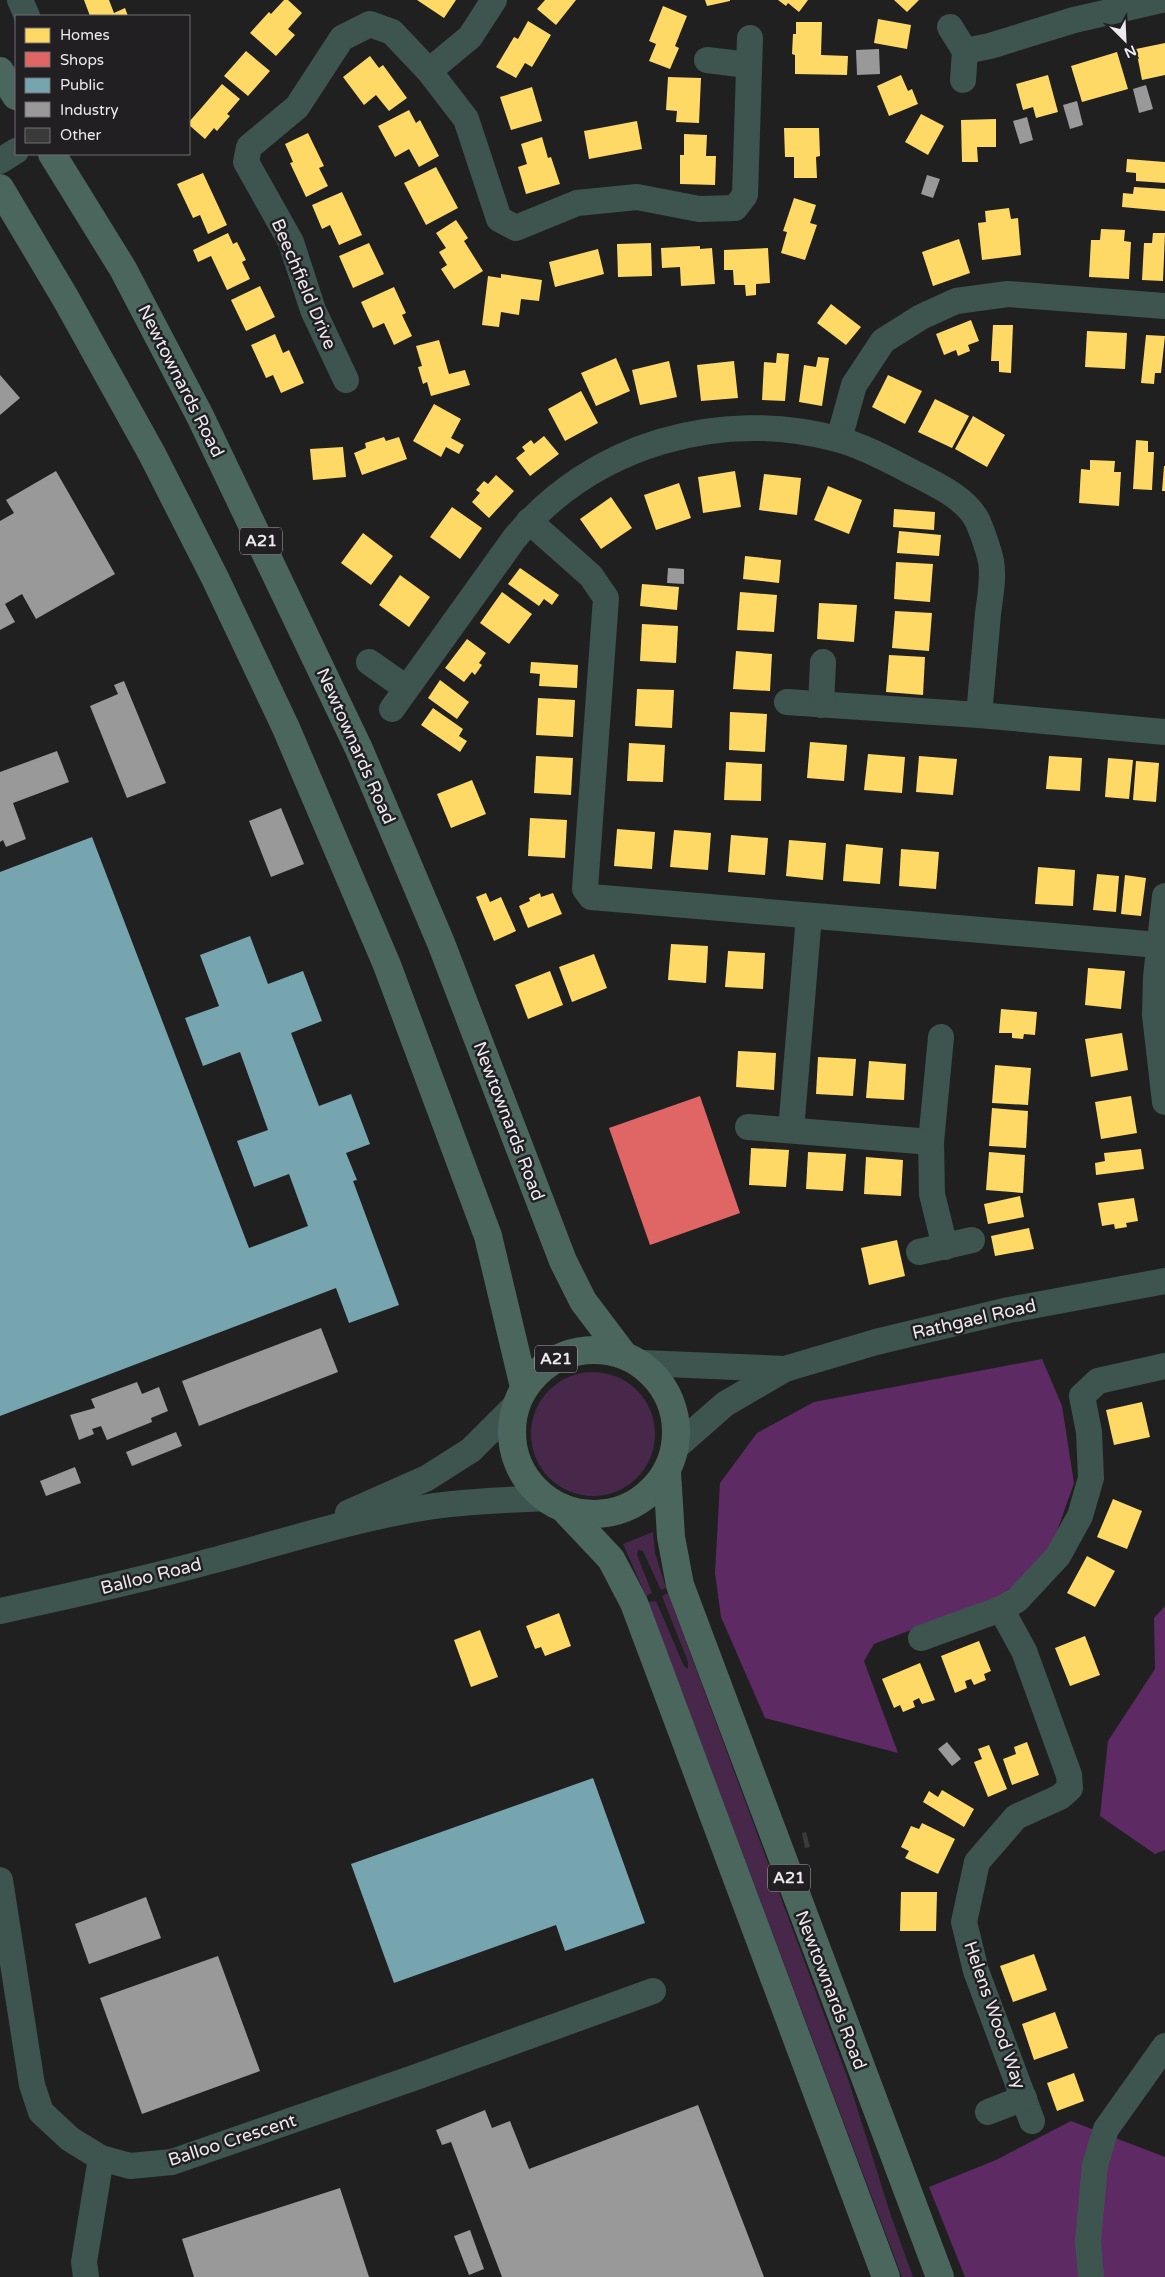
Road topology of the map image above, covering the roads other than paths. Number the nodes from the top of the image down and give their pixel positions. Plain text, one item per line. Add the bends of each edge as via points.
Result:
1 (20, 0) edge
2 (494, 0) edge
3 (1161, 0) edge
4 (28, 15) edge
5 (950, 26) dead end
6 (750, 38) dead end
7 (966, 51) junction
8 (707, 60) dead end
9 (748, 65) junction
10 (0, 71) edge
11 (428, 71) junction
12 (963, 80) dead end
13 (15, 94) edge
14 (15, 152) edge
15 (53, 155) edge
16 (0, 161) edge
17 (0, 188) edge
18 (1165, 306) edge
19 (346, 380) dead end
20 (839, 439) junction
21 (528, 521) junction
22 (369, 662) dead end
23 (823, 662) dead end
24 (787, 702) dead end
25 (821, 705) junction
26 (979, 716) junction
27 (1165, 732) edge
28 (1165, 896) edge
29 (808, 916) junction
30 (1159, 945) junction
31 (941, 1037) dead end
32 (1165, 1102) edge
33 (748, 1127) dead end
34 (791, 1130) junction
35 (932, 1142) junction
36 (972, 1240) dead end
37 (945, 1246) junction
38 (919, 1252) dead end
39 (1165, 1281) edge
40 (632, 1358) junction
41 (1165, 1366) edge
42 (785, 1369) junction
43 (520, 1396) junction
44 (676, 1447) junction
45 (667, 1472) junction
46 (554, 1503) junction
47 (300, 1535) junction
48 (1001, 1609) junction
49 (0, 1611) edge
50 (921, 1638) dead end
51 (0, 1880) edge
52 (654, 1990) dead end
53 (1165, 2046) edge
54 (988, 2112) dead end
55 (886, 2137) junction
56 (101, 2158) junction
57 (86, 2277) edge
58 (886, 2277) edge
59 (919, 2277) edge
60 (940, 2277) edge
61 (1091, 2277) edge

1 - 4 street
2 - 11 street via 470,37
3 - 7 street via 1074,20
5 - 7 street
6 - 9 street, Beechfield Drive
7 - 12 street
8 - 9 street
9 - 11 street, Beechfield Drive via 745,195 735,208 699,209 637,197 603,200 578,203 516,228 499,218 466,119
10 - 13 highway
11 - 19 street, Beechfield Drive via 392,32 370,24 342,38 297,107 249,147 246,162 290,242 313,310
14 - 16 street
15 - 40 highway, Newtownards Road / A21 via 123,269 264,546 359,749 441,943 563,1261 583,1301
17 - 43 highway, A21 via 152,454 286,728 387,965 482,1218
18 - 20 street via 1008,294 956,301 921,317 883,341 854,385
20 - 21 street via 796,430 748,428 690,433 636,449 580,479
20 - 26 street via 940,488 963,503 977,520 991,562
21 - 22 street via 399,698
21 - 29 street via 591,576 606,598 585,890 595,899
23 - 25 street
24 - 25 street
25 - 26 street
26 - 27 street
28 - 30 street
29 - 30 street
29 - 34 street
30 - 32 street via 1155,1015
31 - 35 street
33 - 34 street
34 - 35 street
35 - 37 street via 932,1194
36 - 37 street
37 - 38 street
39 - 42 street, Rathgael Road via 1009,1310 876,1342
40 - 42 street, Rathgael Road
40 - 43 highway, A21 via 595,1349 568,1353 543,1366
40 - 44 highway, A21 via 657,1378 669,1395 677,1420
41 - 48 street via 1098,1382 1082,1396 1089,1432 1091,1478 1080,1516 1058,1556 1017,1600
42 - 44 street, Rathgael Road via 726,1404
43 - 46 highway, A21 via 512,1424 512,1444 518,1465 529,1483
43 - 47 street, Balloo Road via 471,1450 427,1478
44 - 45 highway, A21
45 - 46 highway, A21 via 652,1491 633,1505 610,1513 587,1514
45 - 55 highway, Newtownards Road / A21 via 671,1537 680,1585
46 - 47 street, Balloo Road via 474,1501
46 - 58 highway, A21 via 611,1559 634,1603
47 - 49 street, Balloo Road via 106,1588
48 - 50 street
48 - 54 street, Helens Wood Way via 1024,1651 1069,1775 1070,1788 1060,1797 1016,1817 977,1862 964,1922 976,1970 1028,2110
51 - 56 street, Balloo Crescent via 32,2085 40,2112 70,2139
52 - 56 street, Balloo Crescent via 172,2162 130,2166
53 - 61 street via 1106,2128 1093,2184 1088,2242
55 - 59 highway via 905,2238
55 - 60 highway, Newtownards Road / A21
56 - 57 street via 84,2262

